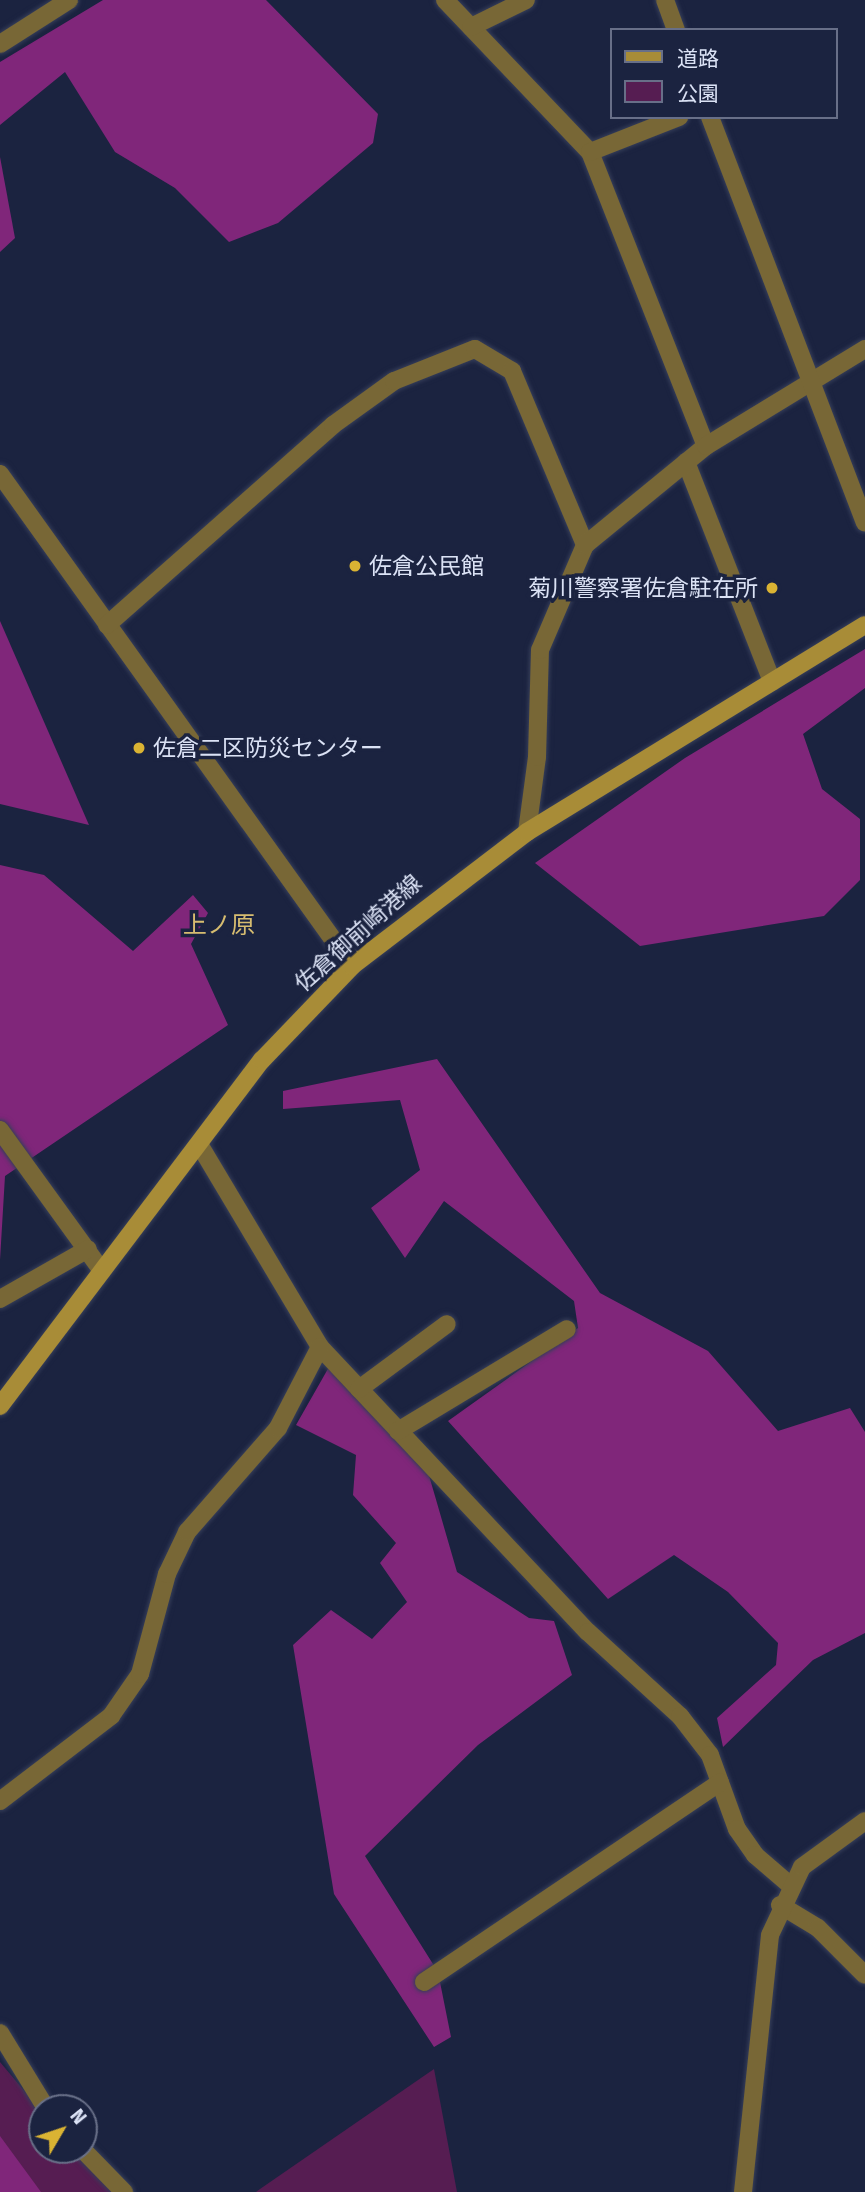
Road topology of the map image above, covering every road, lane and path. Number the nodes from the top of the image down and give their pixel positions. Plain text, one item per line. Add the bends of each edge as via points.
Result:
1 (69, 0) edge
2 (445, 0) edge
3 (526, 0) edge
4 (665, 0) edge
5 (471, 27) junction
6 (676, 28) edge
7 (0, 44) edge
8 (674, 119) edge
9 (711, 119) edge
10 (590, 152) junction
11 (865, 349) edge
12 (813, 384) junction
13 (706, 446) junction
14 (686, 461) junction
15 (0, 474) edge
16 (865, 522) edge
17 (585, 545) junction
18 (107, 625) junction
19 (865, 625) edge
20 (772, 682) junction
21 (527, 832) junction
22 (352, 965) junction
23 (0, 1130) edge
24 (199, 1144) junction
25 (89, 1250) junction
26 (102, 1271) junction
27 (0, 1299) edge
28 (447, 1324) dead end
29 (567, 1329) dead end
30 (320, 1347) junction
31 (359, 1389) junction
32 (0, 1406) edge
33 (398, 1431) junction
34 (720, 1782) junction
35 (0, 1801) edge
36 (865, 1821) edge
37 (791, 1886) junction
38 (780, 1905) junction
39 (865, 1975) edge
40 (424, 1982) dead end
41 (0, 2034) edge
42 (37, 2094) edge
43 (97, 2164) edge
44 (124, 2192) edge
45 (743, 2192) edge

1 - 7 street
2 - 5 street
3 - 5 street
4 - 6 street
5 - 10 street
8 - 10 street
9 - 12 street
10 - 13 street
11 - 12 street
12 - 13 street
12 - 16 street
13 - 14 street
14 - 17 street
14 - 20 street
15 - 18 street
17 - 18 street via 512,371 475,349 394,381 332,425
17 - 21 street via 540,650 537,757
18 - 22 street
19 - 20 main road, 佐倉御前崎港線
20 - 21 main road, 佐倉御前崎港線
21 - 22 main road, 佐倉御前崎港線
22 - 24 main road, 佐倉御前崎港線 via 262,1060
23 - 25 street
24 - 26 main road, 佐倉御前崎港線
24 - 30 street
25 - 26 street
25 - 27 street
26 - 32 main road, 佐倉御前崎港線
28 - 31 street
29 - 33 street
30 - 31 street
30 - 35 street via 278,1427 187,1532 167,1574 140,1674 111,1716
31 - 33 street
33 - 34 street via 588,1632 680,1716 710,1755
34 - 37 street via 755,1855
34 - 40 street
36 - 37 street via 802,1867
37 - 38 street
38 - 39 street via 818,1928
38 - 45 street via 770,1934
41 - 42 street
43 - 44 street

